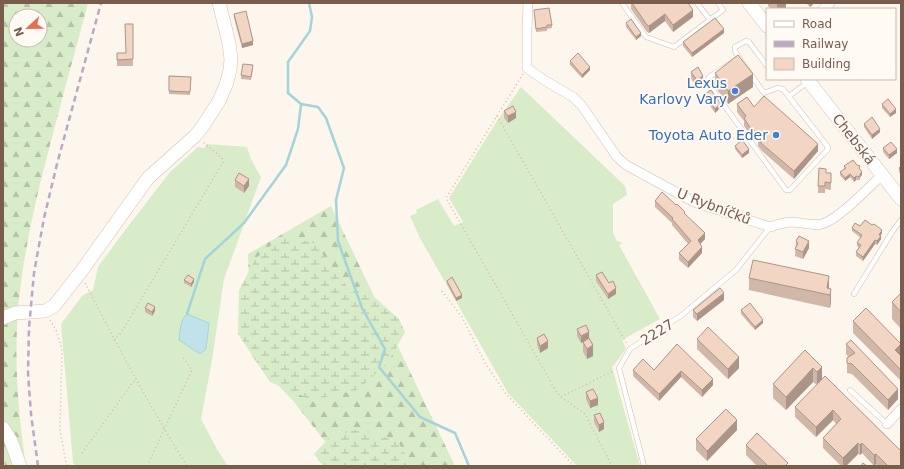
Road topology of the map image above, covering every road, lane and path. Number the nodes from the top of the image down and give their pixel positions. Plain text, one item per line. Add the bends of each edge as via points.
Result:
1 (219, 3) edge
2 (528, 3) edge
3 (622, 3) edge
4 (697, 3) edge
5 (718, 3) edge
6 (749, 3) edge
7 (710, 20) junction
8 (766, 25) edge
9 (739, 58) junction
10 (766, 65) edge
11 (527, 68) junction
12 (808, 80) edge
13 (789, 96) junction
14 (497, 116) junction
15 (195, 136) junction
16 (882, 175) junction
17 (901, 199) edge
18 (901, 220) edge
19 (770, 227) junction
20 (80, 273) junction
21 (442, 291) dead end
22 (854, 294) dead end
23 (45, 311) junction
24 (3, 318) edge
25 (114, 340) junction
26 (630, 348) junction
27 (182, 356) dead end
28 (619, 368) junction
29 (136, 380) junction
30 (850, 390) dead end
31 (561, 397) junction
32 (901, 409) edge
33 (887, 424) joint
34 (3, 428) edge
35 (164, 429) junction
36 (82, 453) dead end
37 (20, 466) edge
38 (68, 466) edge
39 (147, 466) edge
40 (187, 466) edge
41 (574, 466) edge
42 (612, 466) edge
43 (644, 466) edge

1 - 15 street via 229,43 230,70 219,101
2 - 11 street
3 - 7 lane via 646,37 674,47
4 - 7 lane
5 - 7 lane via 723,10
6 - 8 street
9 - 10 lane via 735,47 746,41
9 - 13 lane via 764,93 780,87
9 - 13 lane via 709,77 707,82 786,190 790,190 828,149
11 - 14 path
11 - 19 street, U Rybníčků via 582,106 617,157 626,165 694,202
12 - 13 lane
12 - 16 street, Chebská
14 - 26 path
14 - 31 path via 446,198
15 - 20 street via 148,178
15 - 25 path via 222,158 223,162 121,333
16 - 17 street, Chebská
16 - 19 street via 838,215 822,224 795,222
18 - 22 lane
19 - 26 lane, 2227 via 736,270 682,315
20 - 23 street via 54,306
20 - 25 path
21 - 41 path via 462,317 485,363 506,394
23 - 24 street via 15,313
23 - 38 path via 56,330 62,349 60,429
25 - 29 path
26 - 28 lane, 2227
27 - 35 path via 192,370
28 - 31 path
28 - 43 lane
29 - 35 path
29 - 36 path
30 - 33 lane
31 - 42 path via 585,414
32 - 33 street
34 - 37 street
35 - 39 path
35 - 40 path

